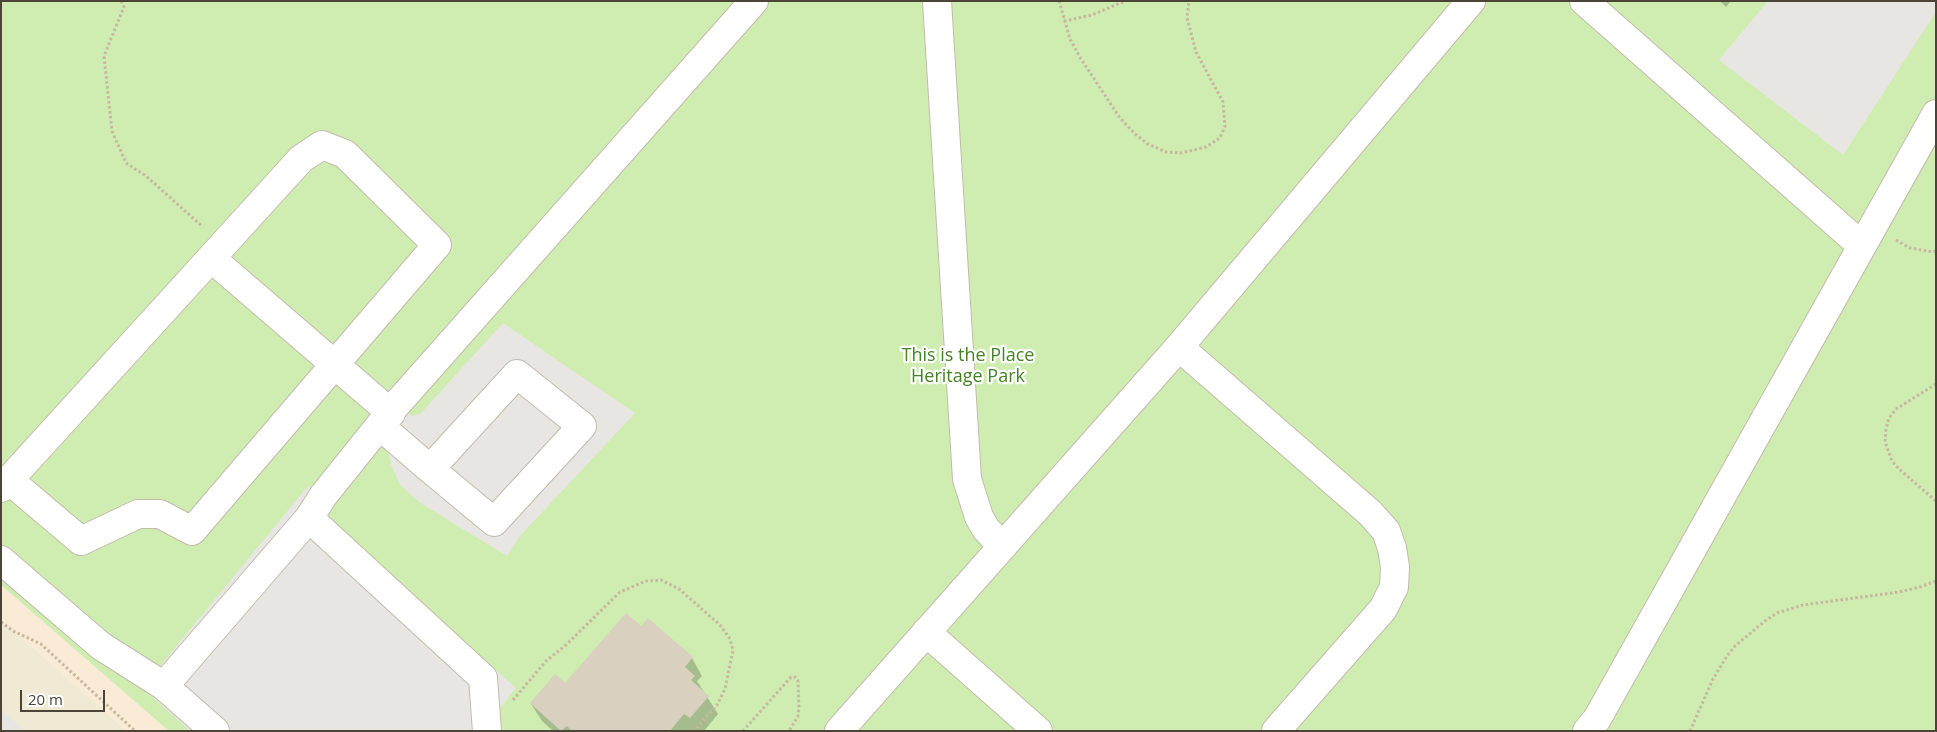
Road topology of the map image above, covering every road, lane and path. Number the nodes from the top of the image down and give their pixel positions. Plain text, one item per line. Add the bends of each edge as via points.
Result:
1 (121, 1) edge
2 (754, 1) edge
3 (938, 1) edge
4 (1058, 1) edge
5 (1125, 1) edge
6 (1190, 1) edge
7 (1471, 1) edge
8 (1584, 1) edge
9 (1064, 21) junction
10 (1936, 114) edge
11 (1867, 236) junction
12 (1936, 251) edge
13 (211, 258) junction
14 (1179, 347) junction
15 (335, 365) junction
16 (1936, 384) edge
17 (385, 420) junction
18 (430, 469) junction
19 (5, 484) edge
20 (1936, 502) edge
21 (310, 518) junction
22 (1002, 546) junction
23 (1, 560) edge
24 (1936, 581) edge
25 (1, 622) edge
26 (926, 632) junction
27 (164, 686) junction
28 (509, 706) dead end
29 (135, 731) edge
30 (215, 731) edge
31 (487, 731) edge
32 (694, 731) edge
33 (742, 731) edge
34 (789, 731) edge
35 (839, 731) edge
36 (1038, 731) edge
37 (1276, 731) edge
38 (1587, 731) edge
39 (1690, 731) edge

1 - 13 path via 124,7 104,56 112,131 126,163 146,176 209,232
2 - 17 lane
3 - 22 lane via 967,479 979,517 986,530
4 - 9 path
5 - 9 path via 1092,15
6 - 9 path via 1187,18 1196,52 1223,102 1225,126 1220,138 1206,147 1181,153 1166,152 1134,134 1080,59
7 - 14 lane
8 - 11 lane
10 - 11 lane
11 - 12 path via 1910,248
11 - 38 lane via 1602,710
13 - 15 lane
13 - 15 lane via 301,159 322,145 346,154 438,245
13 - 19 lane
14 - 22 lane
14 - 37 lane via 1370,513 1386,531 1392,548 1394,587 1383,609
15 - 17 lane
15 - 19 lane via 192,531 160,514 138,514 81,540
16 - 20 path via 1896,410 1886,429 1892,461
17 - 18 lane
17 - 21 lane via 323,496
18 - 18 lane via 494,522 582,426 517,374
21 - 27 lane
21 - 31 lane via 483,678
22 - 26 lane
23 - 27 lane via 101,646
24 - 39 path via 1899,592 1803,605 1765,621 1727,656
25 - 29 path via 41,644
26 - 35 lane
26 - 36 lane
27 - 30 lane
28 - 32 path via 546,661 620,592 646,581 661,580 679,589 720,625 730,638 733,650 725,689
33 - 34 path via 791,677 795,677 799,708

